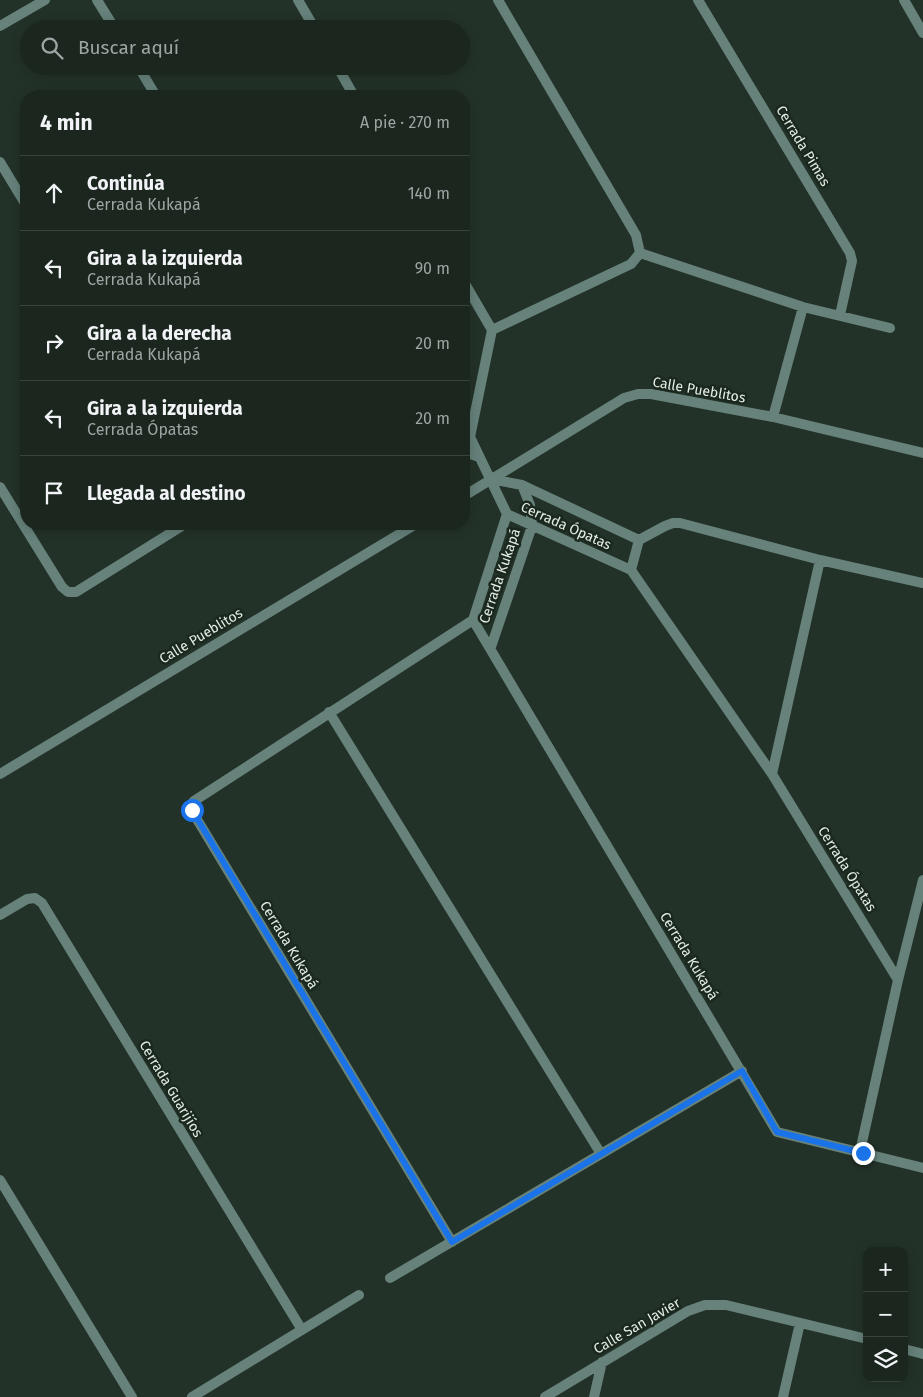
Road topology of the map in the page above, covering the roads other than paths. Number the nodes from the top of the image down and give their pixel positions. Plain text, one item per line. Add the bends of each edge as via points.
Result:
1 (45, 0) edge
2 (97, 0) edge
3 (298, 0) edge
4 (498, 0) edge
5 (698, 0) edge
6 (904, 0) edge
7 (109, 20) edge
8 (310, 20) edge
9 (0, 26) edge
10 (923, 33) edge
11 (143, 75) edge
12 (342, 75) edge
13 (152, 90) edge
14 (351, 90) edge
15 (0, 162) edge
16 (20, 195) edge
17 (640, 253) junction
18 (470, 292) edge
19 (803, 307) junction
20 (840, 315) junction
21 (890, 328) dead end
22 (492, 330) junction
23 (774, 417) junction
24 (470, 423) edge
25 (470, 441) edge
26 (923, 453) edge
27 (470, 454) edge
28 (479, 456) junction
29 (491, 480) junction
30 (522, 485) junction
31 (0, 487) edge
32 (470, 492) edge
33 (507, 514) junction
34 (20, 519) edge
35 (532, 526) junction
36 (27, 530) edge
37 (175, 530) edge
38 (406, 530) edge
39 (639, 540) junction
40 (820, 560) junction
41 (630, 570) junction
42 (923, 583) edge
43 (473, 620) junction
44 (491, 647) junction
45 (329, 712) junction
46 (0, 774) edge
47 (772, 774) junction
48 (923, 880) edge
49 (0, 915) edge
50 (898, 980) junction
51 (742, 1071) junction
52 (863, 1153) junction
53 (600, 1154) junction
54 (923, 1168) edge
55 (0, 1180) edge
56 (452, 1242) junction
57 (390, 1278) dead end
58 (359, 1295) dead end
59 (800, 1322) junction
60 (302, 1330) junction
61 (863, 1338) edge
62 (908, 1350) edge
63 (923, 1354) edge
64 (602, 1362) junction
65 (132, 1397) edge
66 (192, 1397) edge
67 (545, 1397) edge
68 (594, 1397) edge
69 (783, 1397) edge

1 - 9 street
2 - 7 street
3 - 8 street
4 - 17 street via 636,235
5 - 20 street, Cerrada Pimas via 850,253 852,261
6 - 10 street
11 - 13 street
12 - 14 street
15 - 16 street
17 - 19 street
17 - 22 street via 631,264
18 - 22 street
19 - 20 street
19 - 23 street
20 - 21 street
22 - 24 street
23 - 26 street, Calle Pueblitos
23 - 29 street, Calle Pueblitos via 638,394 624,398
25 - 28 street
27 - 28 street
28 - 29 street
29 - 30 street, Cerrada Ópatas
29 - 32 street, Calle Pueblitos
29 - 33 street, Cerrada Ópatas
30 - 35 street, Cerrada Kukapá via 530,506
30 - 39 street, Cerrada Ópatas
31 - 34 street
33 - 35 street, Cerrada Ópatas
33 - 43 street, Cerrada Kukapá
35 - 41 street, Cerrada Ópatas
35 - 44 street, Cerrada Kukapá
36 - 37 street via 68,592 76,592
38 - 46 street, Calle Pueblitos
39 - 40 street via 665,526 680,523
39 - 41 street
40 - 42 street
40 - 47 street
41 - 47 street, Cerrada Ópatas
43 - 44 street, Cerrada Kukapá
43 - 45 street, Cerrada Kukapá
44 - 51 street, Cerrada Kukapá
45 - 53 street
45 - 56 street, Cerrada Kukapá via 191,805
47 - 50 street, Cerrada Ópatas
48 - 50 street
49 - 60 street, Cerrada Guarijíos via 27,899 35,898 42,903
50 - 52 street via 861,1147
51 - 52 street, Cerrada Kukapá via 777,1132
51 - 53 street
52 - 54 street
53 - 56 street
55 - 65 street
56 - 57 street
58 - 60 street
59 - 61 street, Calle San Javier
59 - 64 street, Calle San Javier via 726,1305 706,1305 688,1311
59 - 69 street
60 - 66 street
62 - 63 street
64 - 67 street, Calle San Javier
64 - 68 street

